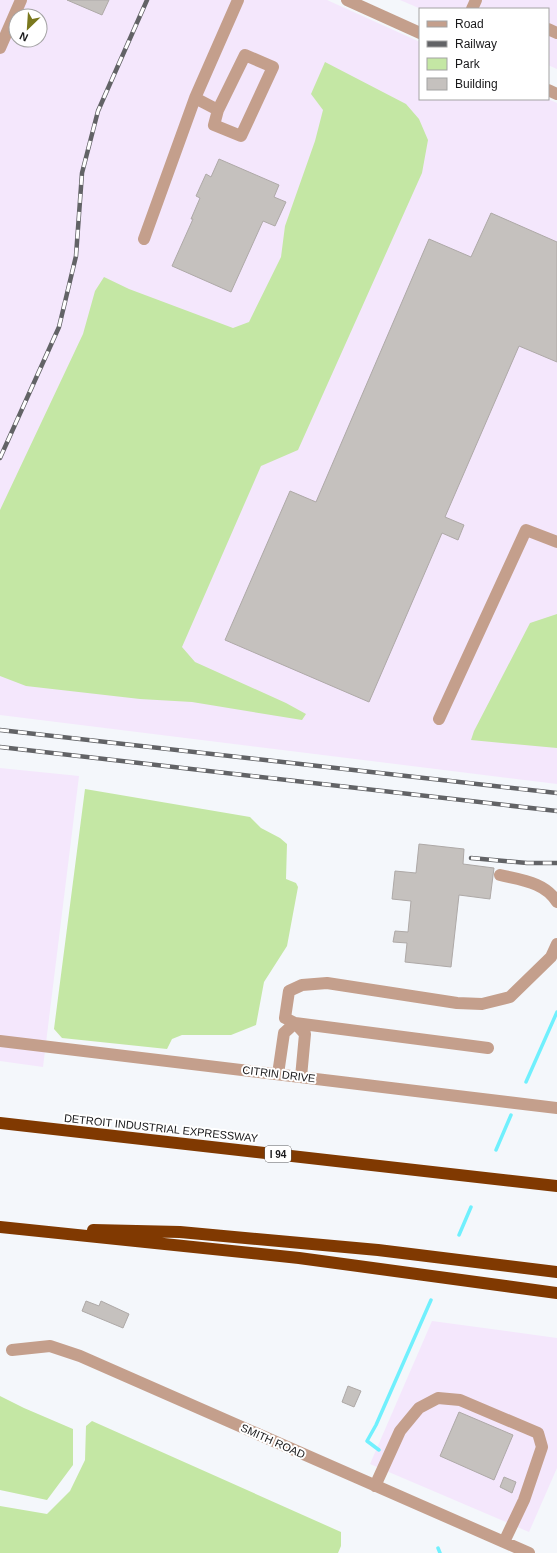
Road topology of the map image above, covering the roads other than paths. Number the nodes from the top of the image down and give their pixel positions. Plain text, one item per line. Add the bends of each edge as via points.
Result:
1 (21, 0) edge
2 (238, 0) edge
3 (346, 0) edge
4 (419, 33) edge
5 (3, 34) edge
6 (0, 48) edge
7 (195, 98) junction
8 (218, 110) junction
9 (144, 239) dead end
10 (557, 542) edge
11 (439, 719) dead end
12 (500, 875) dead end
13 (557, 902) edge
14 (557, 944) edge
15 (295, 1023) junction
16 (0, 1040) edge
17 (488, 1048) dead end
18 (278, 1074) junction
19 (301, 1077) junction
20 (557, 1108) edge
21 (0, 1123) edge
22 (557, 1186) edge
23 (0, 1227) edge
24 (557, 1272) edge
25 (557, 1293) edge
26 (12, 1350) dead end
27 (376, 1486) junction
28 (504, 1542) junction
29 (529, 1553) edge

1 - 5 street
2 - 7 street
3 - 4 street
5 - 6 street
7 - 8 street
7 - 9 street
8 - 8 street via 245,55 273,67 241,136 214,125
10 - 11 street via 526,530
12 - 13 street via 536,884
14 - 15 street via 550,957 510,997 482,1004 457,1003 327,983 302,985 289,991 285,1018
15 - 17 street
15 - 18 street via 284,1033
15 - 19 street via 305,1034
16 - 18 street, CITRIN DRIVE
18 - 19 street, CITRIN DRIVE
19 - 20 street, CITRIN DRIVE
21 - 22 highway, DETROIT INDUSTRIAL EXPRESSWAY / I 94
23 - 24 highway via 180,1232 378,1250
23 - 25 highway via 299,1258
26 - 27 street, SMITH ROAD via 50,1346 80,1356
27 - 28 street, SMITH ROAD
27 - 28 street via 400,1431 419,1408 438,1398 460,1400 538,1433 542,1447 524,1500
28 - 29 street, SMITH ROAD

